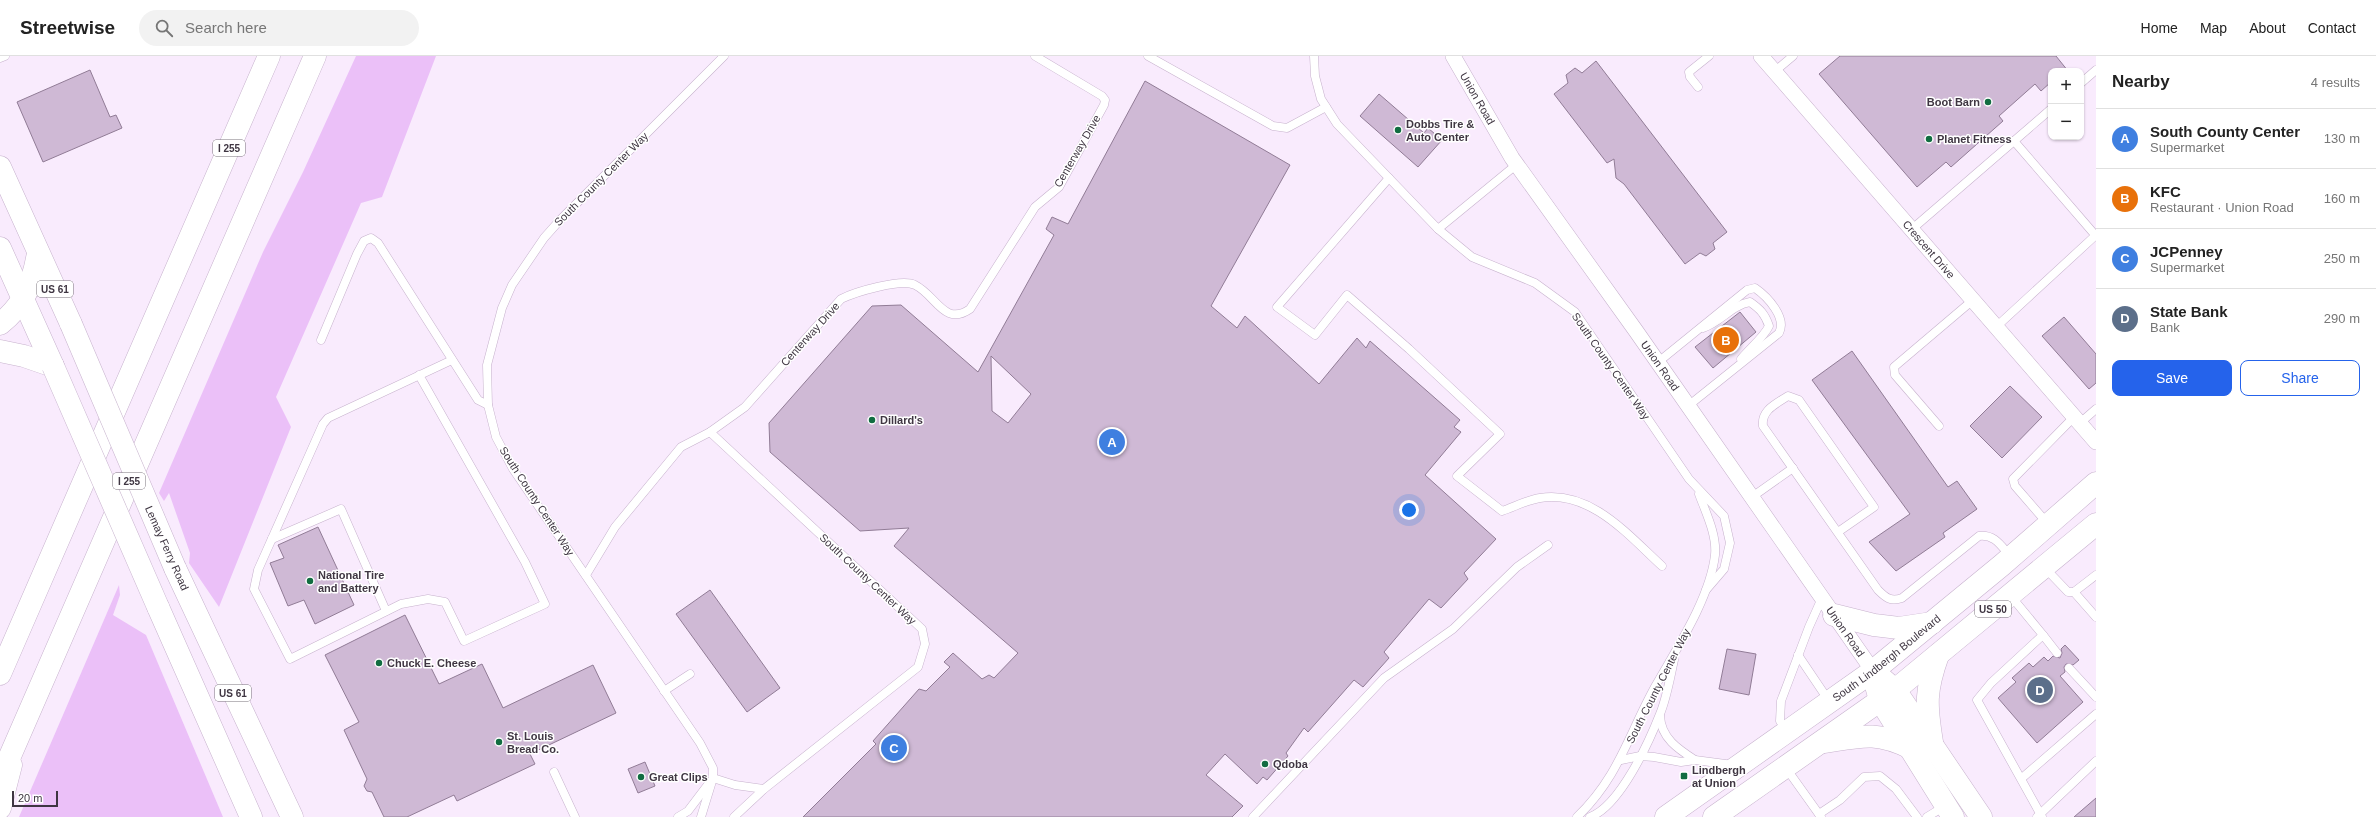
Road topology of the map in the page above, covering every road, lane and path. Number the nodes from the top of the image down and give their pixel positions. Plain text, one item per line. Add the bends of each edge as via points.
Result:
1 (5, 56) edge
2 (269, 56) edge
3 (315, 56) edge
4 (724, 56) edge
5 (1035, 56) edge
6 (1148, 56) edge
7 (1314, 56) edge
8 (1709, 56) edge
9 (1761, 56) edge
10 (1793, 56) edge
11 (0, 58) edge
12 (1457, 58) edge
13 (2096, 70) edge
14 (1774, 72) junction
15 (2084, 80) edge
16 (1698, 87) dead end
17 (1326, 107) junction
18 (2048, 112) edge
19 (2014, 140) junction
20 (1516, 165) junction
21 (0, 167) edge
22 (1389, 178) junction
23 (1438, 229) junction
24 (1911, 230) junction
25 (2096, 236) edge
26 (0, 248) edge
27 (38, 253) junction
28 (23, 300) junction
29 (1973, 300) junction
30 (0, 324) edge
31 (1996, 327) junction
32 (1698, 330) junction
33 (321, 340) dead end
34 (0, 351) edge
35 (452, 360) junction
36 (1657, 363) junction
37 (53, 366) junction
38 (1732, 371) junction
39 (419, 375) junction
40 (488, 406) junction
41 (1688, 406) junction
42 (2096, 409) edge
43 (2077, 420) junction
44 (1939, 426) dead end
45 (710, 432) junction
46 (2096, 442) edge
47 (1793, 468) junction
48 (2096, 483) edge
49 (1698, 491) junction
50 (1752, 497) junction
51 (2096, 524) edge
52 (2049, 525) junction
53 (1838, 532) junction
54 (272, 539) junction
55 (1548, 545) dead end
56 (2011, 557) junction
57 (1662, 566) dead end
58 (2044, 567) junction
59 (586, 575) junction
60 (2096, 575) edge
61 (1706, 590) junction
62 (2074, 592) junction
63 (2010, 595) junction
64 (34, 596) junction
65 (1828, 607) junction
66 (386, 611) junction
67 (2096, 617) edge
68 (1932, 623) junction
69 (2043, 635) junction
70 (0, 649) edge
71 (1677, 652) junction
72 (2057, 653) dead end
73 (1798, 655) junction
74 (1938, 655) junction
75 (2069, 668) dead end
76 (1872, 671) junction
77 (0, 674) edge
78 (690, 674) dead end
79 (664, 691) junction
80 (1887, 695) junction
81 (2096, 697) edge
82 (1829, 702) junction
83 (1660, 714) junction
84 (2096, 714) edge
85 (1787, 731) junction
86 (19, 736) junction
87 (1932, 742) junction
88 (1820, 743) junction
89 (1911, 748) junction
90 (1640, 756) junction
91 (1620, 760) junction
92 (1695, 760) junction
93 (2095, 763) edge
94 (1739, 766) junction
95 (1785, 767) junction
96 (554, 772) dead end
97 (0, 778) edge
98 (713, 778) junction
99 (2022, 778) junction
100 (764, 789) junction
101 (0, 808) edge
102 (1950, 811) edge
103 (1820, 816) edge
104 (2039, 816) edge
105 (251, 817) edge
106 (292, 817) edge
107 (575, 817) edge
108 (678, 817) edge
109 (701, 817) edge
110 (734, 817) edge
111 (1253, 817) edge
112 (1577, 817) edge
113 (1590, 817) edge
114 (1666, 817) edge
115 (1714, 817) edge
116 (1917, 817) edge
117 (1927, 817) edge
118 (1981, 817) edge

1 - 11 lane
2 - 64 main road, I 255
3 - 86 main road, I 255
4 - 40 lane, South County Center Way via 560,220 544,238 512,285 502,308 487,365
5 - 45 lane, Centerway Drive via 1102,96 1105,100 1104,105 1059,187 1035,207 970,309 954,316 915,284 905,283 855,292 841,299 744,407
6 - 17 lane via 1273,126 1287,128
7 - 17 lane, South County Center Way via 1315,76 1321,99
8 - 16 lane via 1690,72
9 - 14 street, Crescent Drive
10 - 14 lane
12 - 20 street, Union Road
13 - 15 lane
14 - 24 street, Crescent Drive
17 - 22 lane, South County Center Way via 1337,124
18 - 19 lane
19 - 24 lane
19 - 25 lane
20 - 23 lane
20 - 36 street, Union Road
21 - 27 main road, Lemay Ferry Road / US 61
22 - 23 lane, South County Center Way
22 - 57 lane via 1277,307 1315,335 1347,295 1500,434 1457,476 1502,511 1540,498 1571,499 1604,514
23 - 49 lane, South County Center Way via 1472,257 1535,283 1575,312
24 - 29 street, Crescent Drive
25 - 31 lane
26 - 28 main road, US 61
27 - 28 main road via 31,283
27 - 106 main road, Lemay Ferry Road / US 61, bridge via 175,568
28 - 30 main road
28 - 37 main road, US 61
29 - 31 street, Crescent Drive
29 - 44 lane via 1894,367 1895,375
31 - 43 street, Crescent Drive
32 - 36 lane
32 - 38 lane via 1716,324 1741,304 1750,302 1765,315 1769,326 1766,332
32 - 38 lane via 1747,290 1756,288 1761,292 1782,320 1782,327 1779,333
33 - 35 lane via 357,254 364,241 371,238 378,243
34 - 37 main road
35 - 39 lane
35 - 40 lane via 478,400
36 - 41 street, Union Road
37 - 105 main road, US 61, bridge
38 - 41 lane
39 - 54 lane via 328,418
39 - 66 lane via 525,562 545,604 464,641 445,602 428,599 401,604
40 - 59 lane, South County Center Way via 496,436 513,469
41 - 50 street, Union Road
42 - 43 lane
43 - 46 street, Crescent Drive
43 - 52 lane via 2013,479 2015,486
45 - 59 lane, Centerway Drive via 681,447 615,527
45 - 100 lane, South County Center Way via 922,629 924,639 918,667
47 - 50 lane
47 - 53 lane
47 - 53 lane via 1763,426 1762,419 1765,412 1788,396 1799,400 1874,507
48 - 52 main road, South Lindbergh Boulevard / US 50
49 - 61 lane, South County Center Way via 1712,527 1715,555
49 - 61 lane, South County Center Way via 1724,516 1730,543 1724,569
50 - 65 street, Union Road
51 - 58 main road, US 50
52 - 56 main road, South Lindbergh Boulevard / US 50
53 - 56 lane via 1878,590 1890,600 1902,598 1979,536 1995,538
54 - 66 lane via 341,509
54 - 66 lane via 258,570 254,589 290,659
55 - 111 lane via 1517,567 1453,629 1384,678
56 - 68 main road, South Lindbergh Boulevard / US 50
58 - 62 lane via 2062,588
58 - 63 main road, US 50
59 - 79 lane, South County Center Way
60 - 62 lane
61 - 71 lane, South County Center Way
62 - 67 lane
63 - 69 lane
63 - 74 main road, US 50
64 - 70 main road
64 - 77 main road, I 255
65 - 68 main road via 1874,626 1899,628
65 - 73 lane
65 - 76 street, Union Road
68 - 76 main road, South Lindbergh Boulevard / US 50
69 - 72 lane
69 - 99 lane via 1991,683 1977,700
71 - 83 lane
71 - 91 lane, South County Center Way via 1656,686
73 - 82 lane
73 - 85 lane via 1779,711 1780,721
74 - 80 main road, US 50
74 - 87 main road via 1928,681 1926,706
75 - 81 lane
76 - 80 main road, Union Road
76 - 82 main road, South Lindbergh Boulevard / US 50
78 - 79 lane
79 - 98 lane, South County Center Way via 700,743 713,768
80 - 87 main road, Union Road
80 - 88 main road, US 50
80 - 89 main road, Union Road
82 - 85 main road, South Lindbergh Boulevard / US 50
83 - 90 lane, South County Center Way
83 - 92 lane, South County Center Way via 1661,728 1671,743
84 - 99 lane
85 - 94 main road, South Lindbergh Boulevard / US 50
86 - 97 main road, I 255
86 - 101 main road
87 - 118 main road, Union Road
88 - 89 main road via 1873,735 1891,739
88 - 95 main road, US 50
89 - 102 main road, Union Road
90 - 91 lane, South County Center Way
90 - 92 lane, South County Center Way via 1681,762
90 - 113 lane, South County Center Way via 1610,803
91 - 112 lane, South County Center Way via 1602,789
92 - 94 lane, South County Center Way
93 - 104 lane
94 - 114 main road, South Lindbergh Boulevard / US 50
95 - 103 lane
95 - 115 main road, US 50
96 - 107 lane
98 - 100 lane via 734,785
98 - 108 lane via 688,811
98 - 109 lane
99 - 104 lane
100 - 110 lane, South County Center Way
102 - 117 lane
103 - 116 lane via 1864,778 1880,776 1896,789

